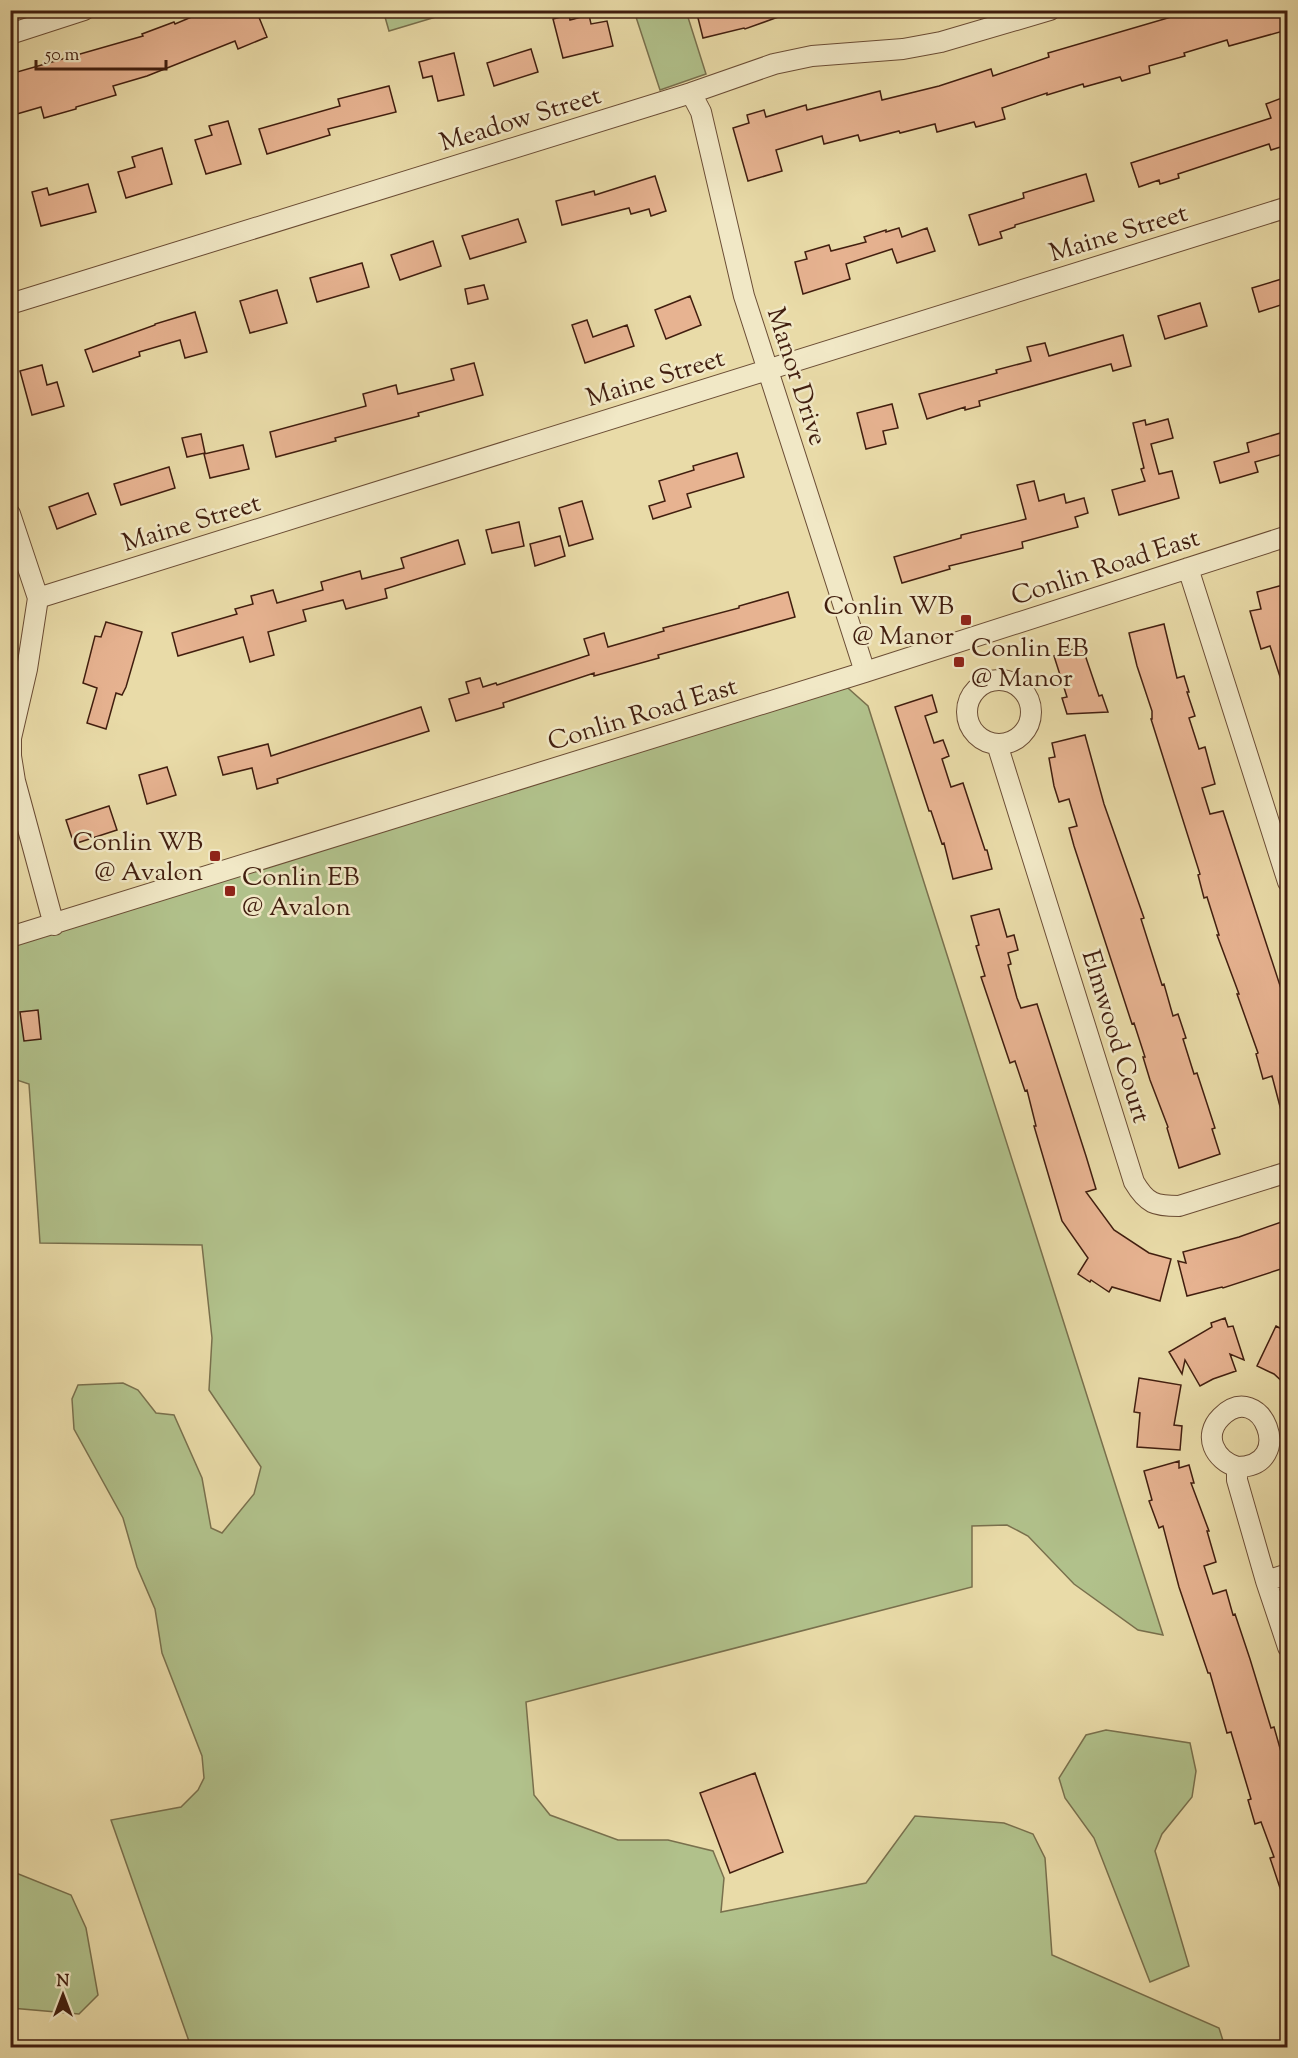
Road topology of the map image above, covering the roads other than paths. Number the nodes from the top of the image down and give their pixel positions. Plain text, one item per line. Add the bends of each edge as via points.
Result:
1 (84, 10) edge
2 (1050, 10) edge
3 (10, 34) edge
4 (691, 93) junction
5 (1287, 207) edge
6 (10, 304) edge
7 (768, 370) junction
8 (10, 514) edge
9 (1287, 536) edge
10 (1188, 568) junction
11 (38, 598) junction
12 (865, 672) junction
13 (998, 744) dead end
14 (1287, 882) edge
15 (54, 925) junction
16 (10, 937) edge
17 (1287, 1172) edge
18 (1237, 1467) dead end
19 (1287, 1574) edge
20 (1266, 1581) junction
21 (1287, 1647) edge

1 - 3 street
2 - 4 street, Meadow Street via 941,42 774,64
4 - 6 street, Meadow Street
4 - 7 street, Manor Drive via 701,112 744,296
5 - 7 street, Maine Street
7 - 11 street, Maine Street
7 - 12 street, Manor Drive
8 - 11 street
9 - 10 street, Conlin Road East
10 - 12 street, Conlin Road East
10 - 14 street
11 - 15 street via 11,738 11,756
12 - 15 street, Conlin Road East
13 - 17 street, Elmwood Court via 1130,1171 1140,1192 1148,1201 1161,1206 1179,1206
15 - 16 street, Conlin Road East
18 - 20 street via 1237,1480
19 - 20 street
20 - 21 street

